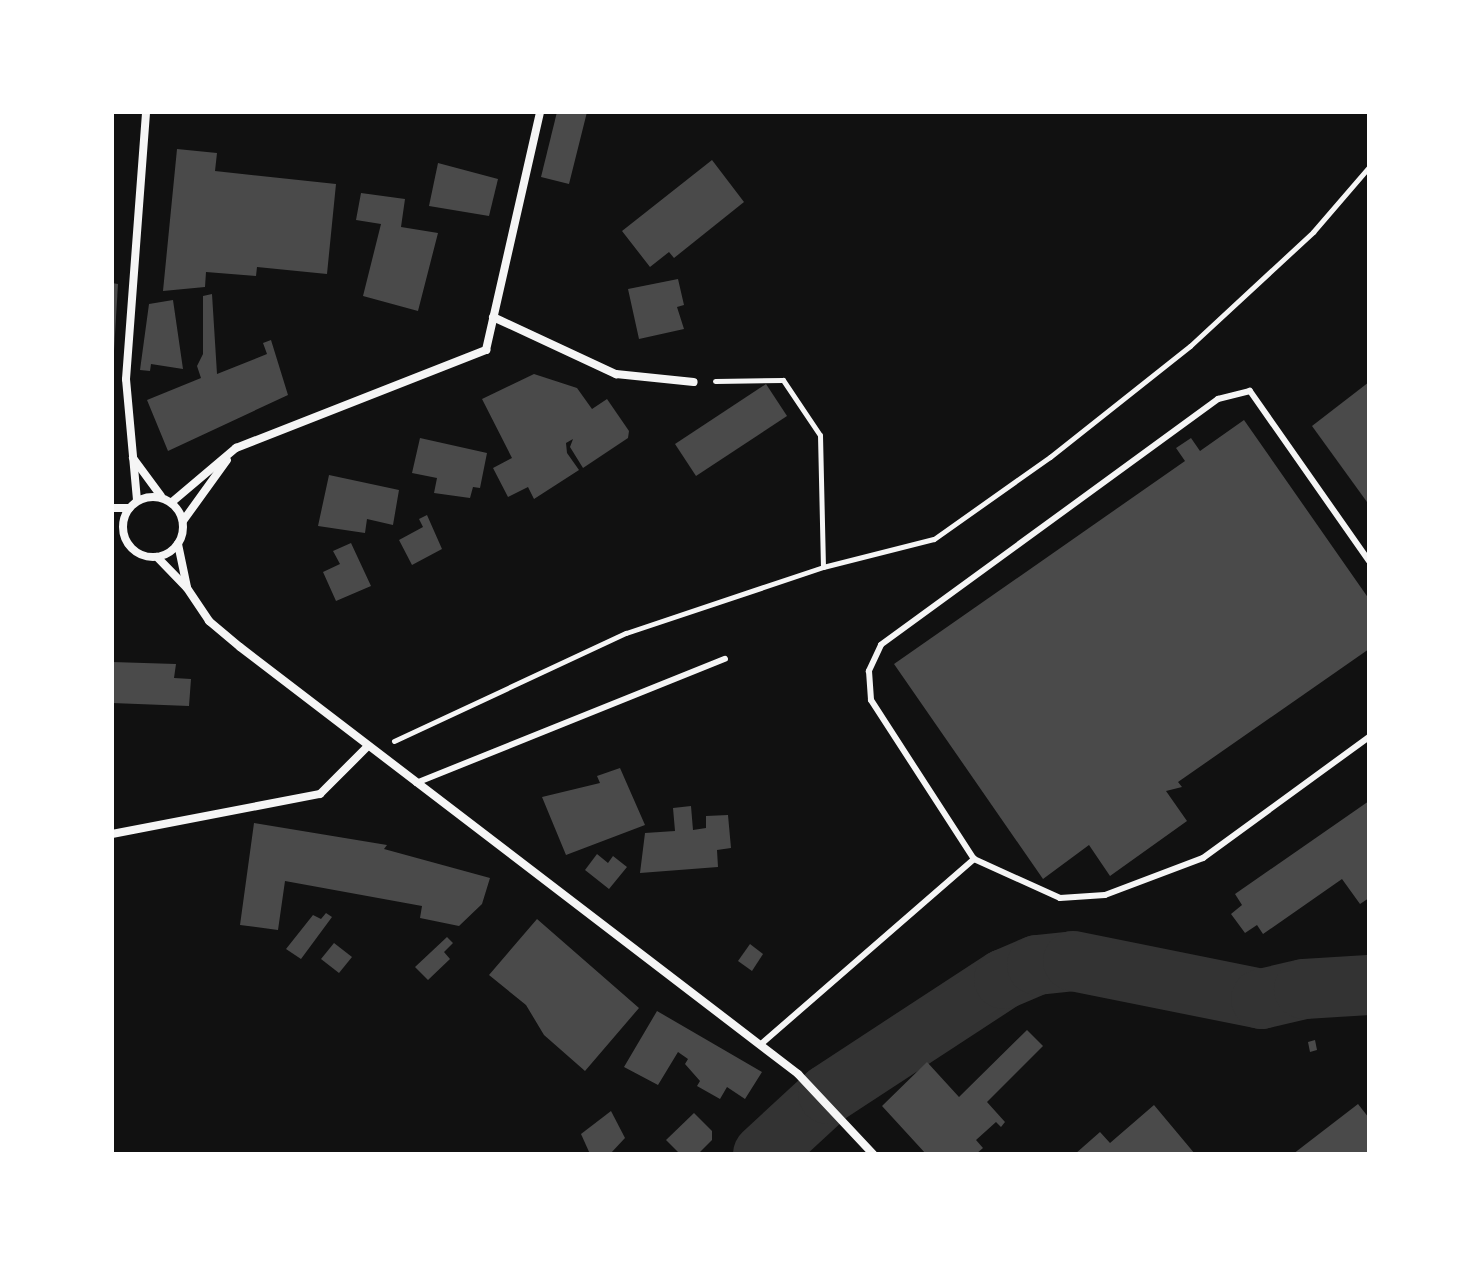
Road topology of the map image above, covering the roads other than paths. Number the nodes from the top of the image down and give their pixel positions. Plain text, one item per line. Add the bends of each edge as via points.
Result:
1 (146, 112) edge
2 (540, 112) edge
3 (493, 317) junction
4 (694, 382) road end
5 (236, 448) junction
6 (131, 456) junction
7 (161, 496) junction
8 (137, 500) junction
9 (172, 502) junction
10 (112, 508) edge
11 (129, 508) junction
12 (183, 521) junction
13 (112, 537) edge
14 (126, 542) junction
15 (178, 544) junction
16 (157, 557) junction
17 (1369, 561) edge
18 (187, 588) junction
19 (725, 659) dead end
20 (1369, 737) edge
21 (366, 748) junction
22 (416, 783) junction
23 (112, 834) edge
24 (974, 859) junction
25 (760, 1045) junction
26 (873, 1154) edge

1 - 6 street via 126,379
2 - 3 street
3 - 4 street via 616,374
3 - 5 street via 486,350
5 - 9 street
5 - 12 street
6 - 7 street
6 - 8 street
7 - 8 street
7 - 9 street
8 - 11 street
9 - 12 street
10 - 11 street
11 - 14 street via 123,519
12 - 15 street
13 - 14 street
14 - 16 street via 145,556
15 - 16 street
15 - 18 street
16 - 18 street
17 - 24 lane via 1250,391 1218,399 881,645 869,671 871,700
18 - 21 street via 209,621
19 - 22 lane
20 - 24 lane via 1203,858 1105,895 1060,898
21 - 22 street
21 - 23 street via 320,794
22 - 25 street
24 - 25 lane
25 - 26 street via 810,1085

